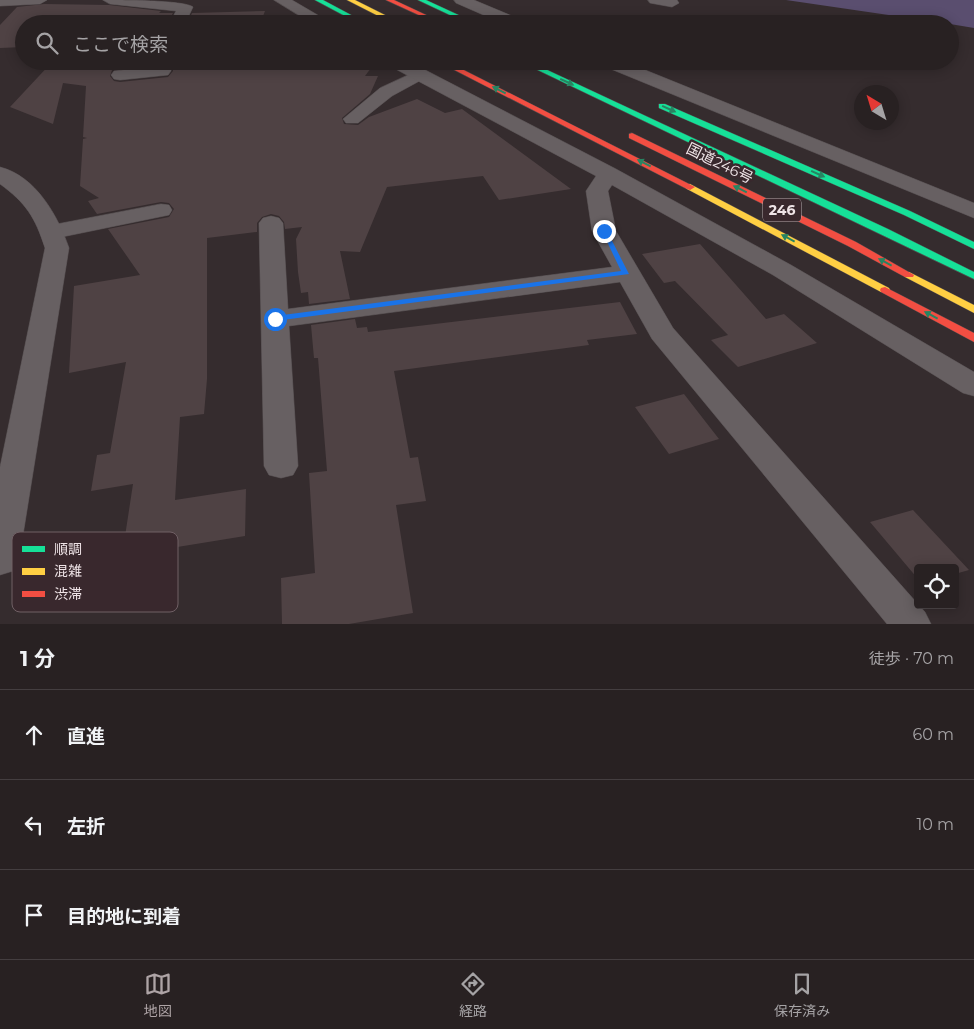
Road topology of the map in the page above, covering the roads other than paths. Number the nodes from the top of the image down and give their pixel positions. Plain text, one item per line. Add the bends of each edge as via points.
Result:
1 (40, 0) edge
2 (110, 0) edge
3 (282, 0) edge
4 (318, 0) edge
5 (350, 0) edge
6 (389, 0) edge
7 (421, 0) edge
8 (461, 0) edge
9 (655, 0) edge
10 (0, 2) edge
11 (672, 3) dead end
12 (182, 15) edge
13 (309, 15) edge
14 (347, 15) edge
15 (381, 15) edge
16 (422, 15) edge
17 (455, 15) edge
18 (497, 15) edge
19 (162, 70) edge
20 (408, 70) edge
21 (458, 70) edge
22 (542, 70) edge
23 (629, 70) edge
24 (120, 75) dead end
25 (419, 75) junction
26 (652, 101) dead end
27 (352, 119) dead end
28 (622, 132) dead end
29 (0, 174) edge
30 (608, 174) junction
31 (160, 210) dead end
32 (974, 211) edge
33 (270, 223) dead end
34 (52, 232) junction
35 (974, 246) edge
36 (626, 273) junction
37 (974, 276) edge
38 (974, 310) edge
39 (275, 319) junction
40 (974, 338) edge
41 (974, 386) edge
42 (281, 466) dead end
43 (0, 560) edge
44 (910, 624) edge

1 - 10 street
2 - 12 street via 185,7
3 - 13 street
4 - 14 highway
5 - 15 highway
6 - 16 highway
7 - 17 highway
8 - 18 street
9 - 11 street
19 - 24 street
20 - 25 street
40 -> 21 highway via 726,205
22 -> 37 highway, 国道246号 / 246
23 - 32 street
25 - 27 lane via 386,92
25 - 30 street
26 -> 35 highway via 907,213
38 -> 28 highway, 国道246号 / 246 via 852,244
29 - 34 street via 39,204
30 - 36 street via 597,191 604,231
30 - 41 street via 782,270
31 - 34 lane
33 - 39 street
34 - 43 street via 57,248
36 - 39 street
36 - 44 street via 662,333
39 - 42 street

